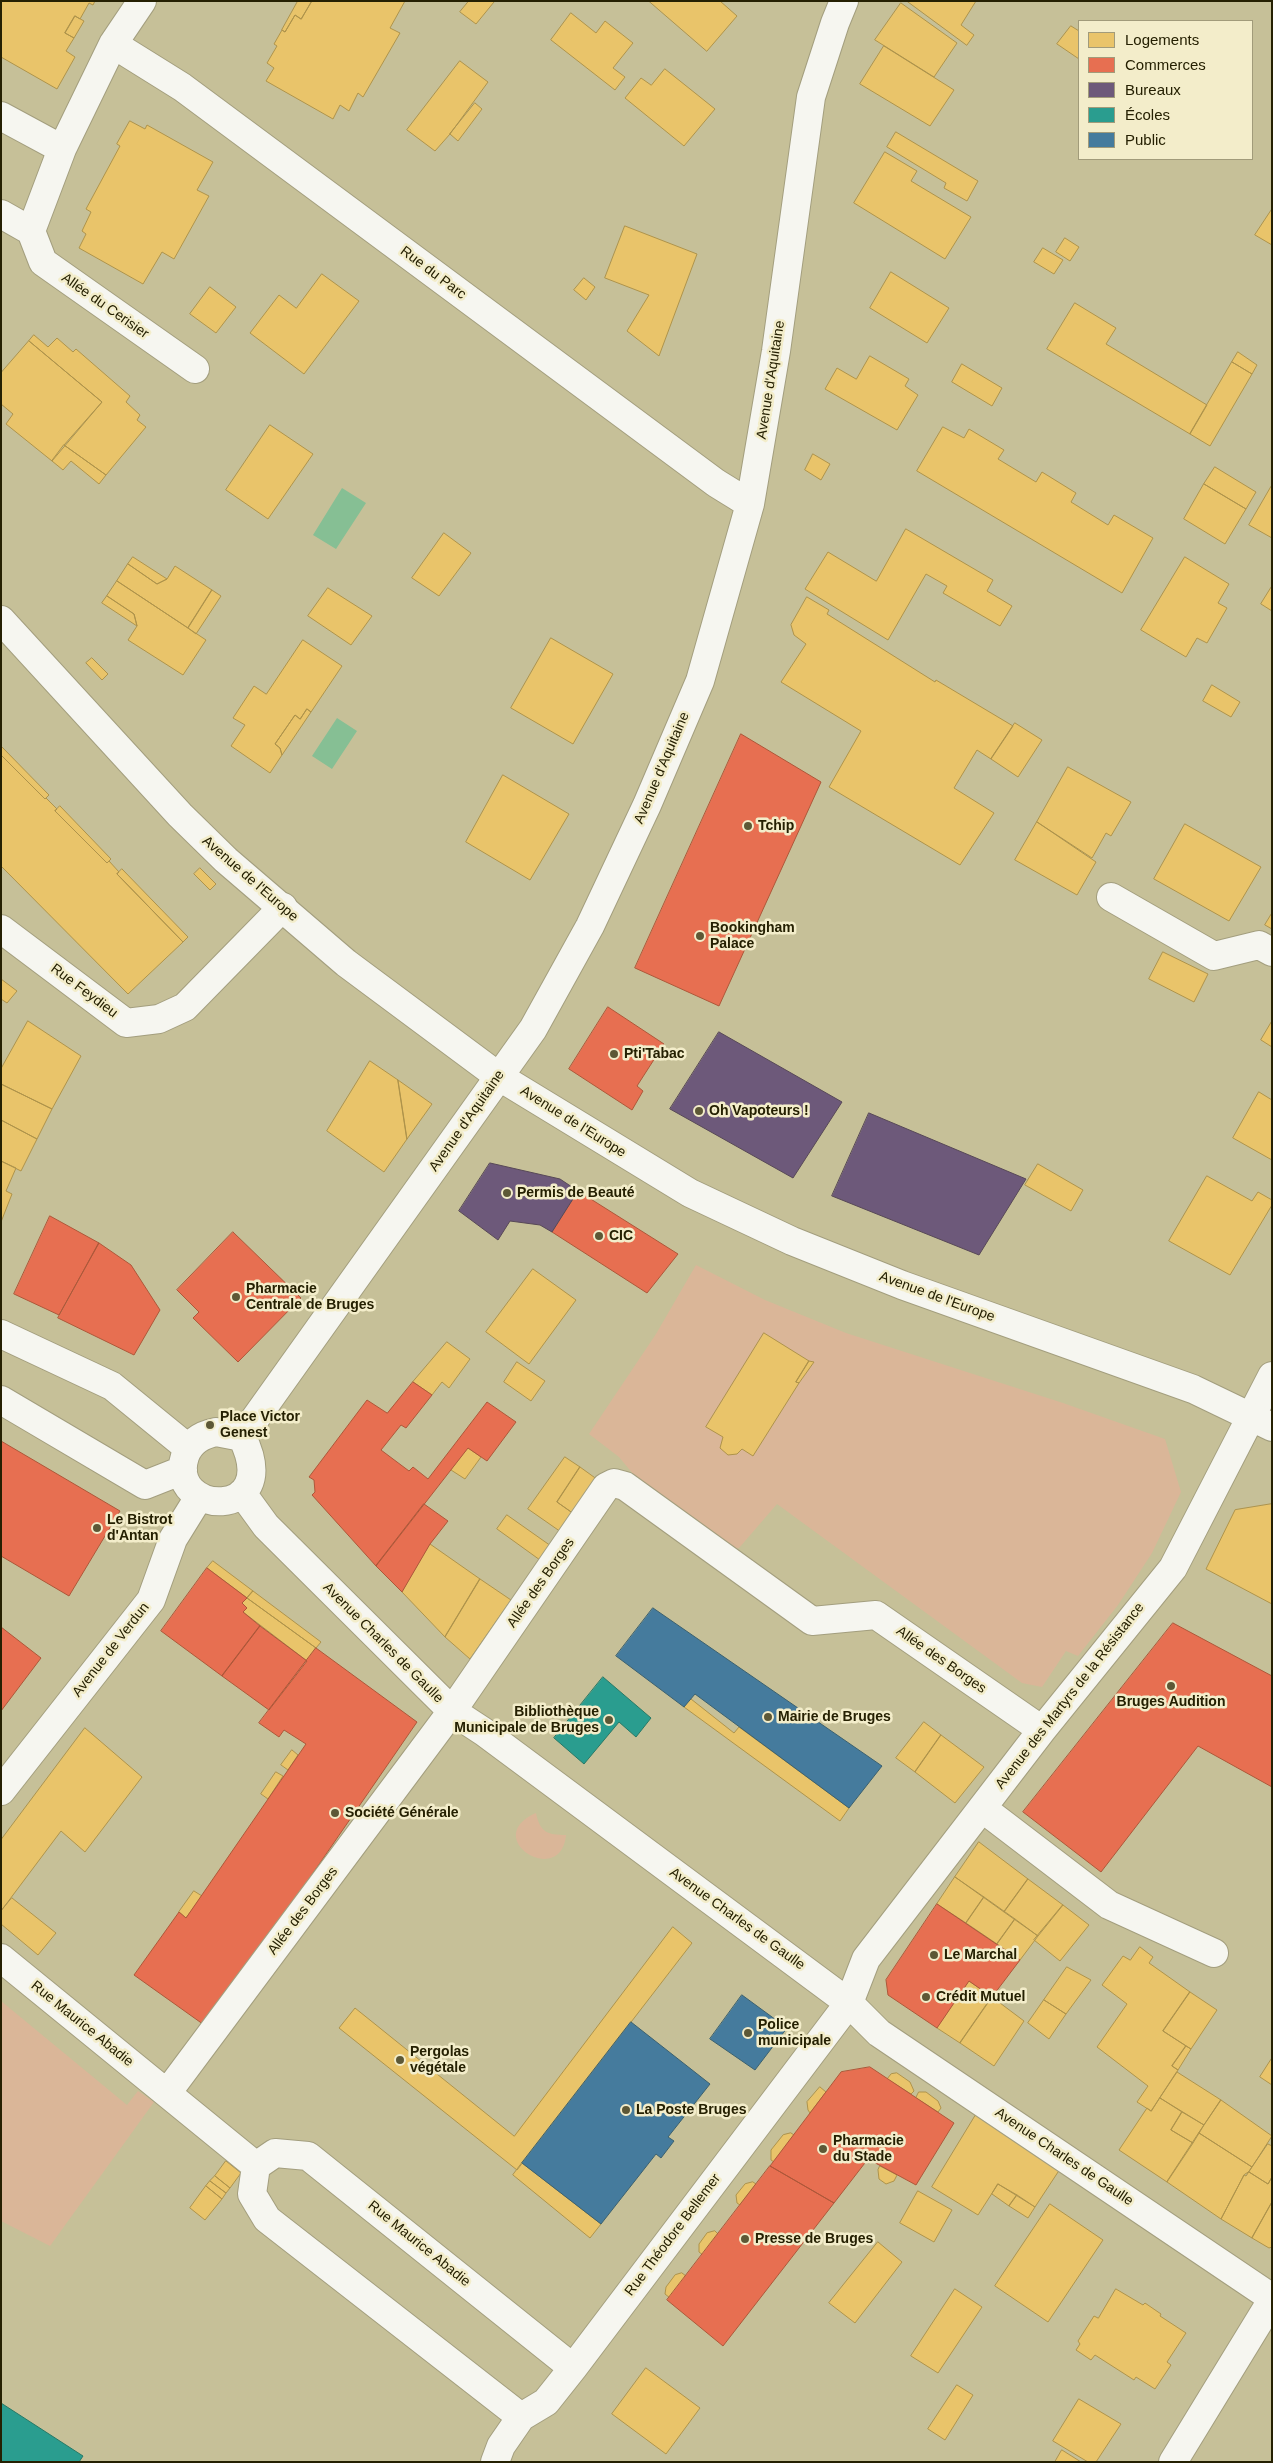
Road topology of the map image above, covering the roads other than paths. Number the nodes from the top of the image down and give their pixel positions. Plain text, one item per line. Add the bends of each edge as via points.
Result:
1 (142, 1) edge
2 (844, 1) edge
3 (113, 44) junction
4 (1, 116) edge
5 (62, 149) junction
6 (1, 214) edge
7 (31, 231) junction
8 (195, 369) dead end
9 (750, 504) junction
10 (1, 620) edge
11 (1111, 897) dead end
12 (283, 907) junction
13 (1, 929) edge
14 (1272, 952) edge
15 (498, 1076) junction
16 (1, 1334) edge
17 (1272, 1376) edge
18 (1, 1400) edge
19 (1261, 1422) edge
20 (242, 1437) junction
21 (186, 1459) junction
22 (242, 1493) junction
23 (199, 1497) junction
24 (452, 1711) junction
25 (1042, 1730) junction
26 (1, 1790) edge
27 (982, 1808) junction
28 (1214, 1953) dead end
29 (1, 1958) edge
30 (849, 2002) junction
31 (168, 2093) junction
32 (256, 2166) junction
33 (1272, 2299) edge
34 (573, 2368) junction
35 (521, 2417) junction
36 (495, 2462) edge
37 (1173, 2462) edge

1 - 3 street
2 - 9 street, Avenue d'Aquitaine via 811,97 776,352
3 - 5 street
3 - 9 street, Rue du Parc via 182,87 716,483
4 - 5 street
5 - 7 street
6 - 7 street
7 - 8 street, Allée du Cerisier via 43,262
9 - 15 street, Avenue d'Aquitaine via 700,681 646,805 590,926 533,1029
10 - 12 street, Avenue de l'Europe via 180,815 226,860
11 - 14 street via 1214,956 1259,945
12 - 13 street, Rue Feydieu via 185,1007 158,1019 126,1023
12 - 15 street, Avenue de l'Europe via 346,963
15 - 19 street, Avenue de l'Europe via 690,1193 792,1241 902,1285 1193,1389
15 - 20 street, Avenue d'Aquitaine
16 - 21 street via 112,1386
17 - 19 street, Avenue des Martyrs de la Résistance
18 - 21 street via 145,1485
19 - 25 street, Avenue des Martyrs de la Résistance via 1172,1568
20 - 21 street via 216,1432 205,1434
20 - 22 street via 253,1464 252,1474
21 - 23 street via 191,1490
22 - 23 street via 221,1502 209,1502
22 - 24 street, Avenue Charles de Gaulle via 266,1526
23 - 26 street, Avenue de Verdun via 173,1539 150,1600
24 - 25 street, Allée des Borges via 606,1487 614,1483 625,1486 812,1622 876,1615
24 - 30 street, Avenue Charles de Gaulle
24 - 31 street, Allée des Borges
25 - 27 street, Avenue des Martyrs de la Résistance
27 - 28 street via 1109,1905
27 - 30 street, Avenue des Martyrs de la Résistance via 866,1958
29 - 31 street, Rue Maurice Abadie
30 - 33 street, Avenue Charles de Gaulle via 879,2033
30 - 34 street, Rue Théodore Bellemer
31 - 32 street, Rue Maurice Abadie
32 - 34 street, Rue Maurice Abadie via 276,2153 308,2156
32 - 35 street via 252,2194 267,2218
33 - 37 street
34 - 35 street, Rue Théodore Bellemer via 546,2402
35 - 36 street, Rue Théodore Bellemer via 501,2446

